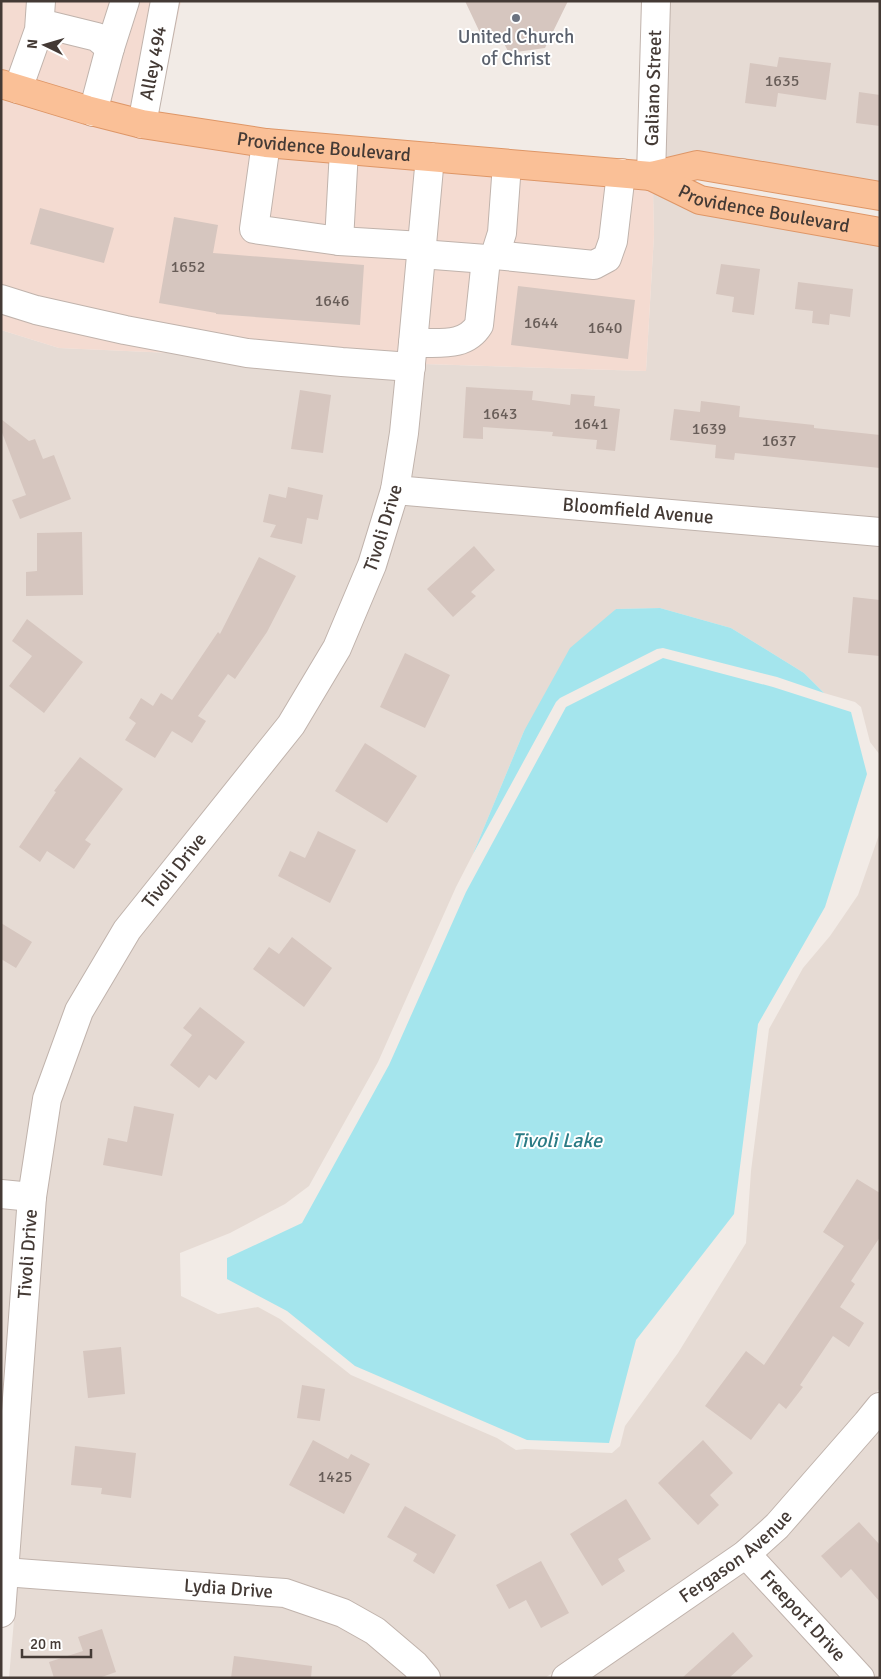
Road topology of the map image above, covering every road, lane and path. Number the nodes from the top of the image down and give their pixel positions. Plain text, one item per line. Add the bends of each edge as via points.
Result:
1 (125, 1) edge
2 (165, 1) edge
3 (656, 1) edge
4 (40, 12) edge
5 (110, 48) junction
6 (10, 86) edge
7 (93, 112) junction
8 (142, 124) junction
9 (266, 143) junction
10 (344, 150) junction
11 (430, 157) junction
12 (506, 164) junction
13 (621, 173) junction
14 (651, 176) junction
15 (880, 196) edge
16 (880, 232) edge
17 (339, 241) junction
18 (422, 250) junction
19 (491, 257) junction
20 (1, 300) edge
21 (412, 355) junction
22 (395, 490) junction
23 (880, 532) edge
24 (1, 1194) edge
25 (32, 1197) junction
26 (880, 1406) edge
27 (746, 1554) junction
28 (4, 1572) junction
29 (1, 1613) edge
30 (426, 1678) edge
31 (566, 1678) edge
32 (860, 1678) edge

1 - 5 street
2 - 8 street, Alley 494
3 - 14 street, Galiano Street
4 - 5 street via 97,37
4 - 6 street via 39,30
5 - 7 street
6 - 7 main road, Providence Boulevard
7 - 8 main road, Providence Boulevard
8 - 9 main road, Providence Boulevard
9 - 10 main road, Providence Boulevard
9 - 17 street via 254,229
10 - 11 main road, Providence Boulevard
10 - 17 street
11 - 12 main road, Providence Boulevard
11 - 18 street, Tivoli Drive
12 - 13 main road, Providence Boulevard
12 - 19 street via 502,233
13 - 14 main road, Providence Boulevard
13 - 19 street via 607,258 594,265
14 - 15 main road, Providence Boulevard via 697,165
14 - 16 main road, Providence Boulevard via 700,200
17 - 18 street
18 - 19 street
18 - 21 street, Tivoli Drive
19 - 21 street via 479,325 474,334
20 - 21 street via 125,330 247,352 342,362
21 - 22 street, Tivoli Drive
22 - 23 street, Bloomfield Avenue
22 - 25 street, Tivoli Drive via 372,564 337,648 291,725 127,930 79,1011 47,1099
24 - 25 street
25 - 28 street, Tivoli Drive
26 - 27 street, Fergason Avenue via 777,1526
27 - 31 street, Fergason Avenue
27 - 32 street, Freeport Drive
28 - 29 street, Tivoli Drive
28 - 30 street, Lydia Drive via 285,1593 343,1613 375,1631

